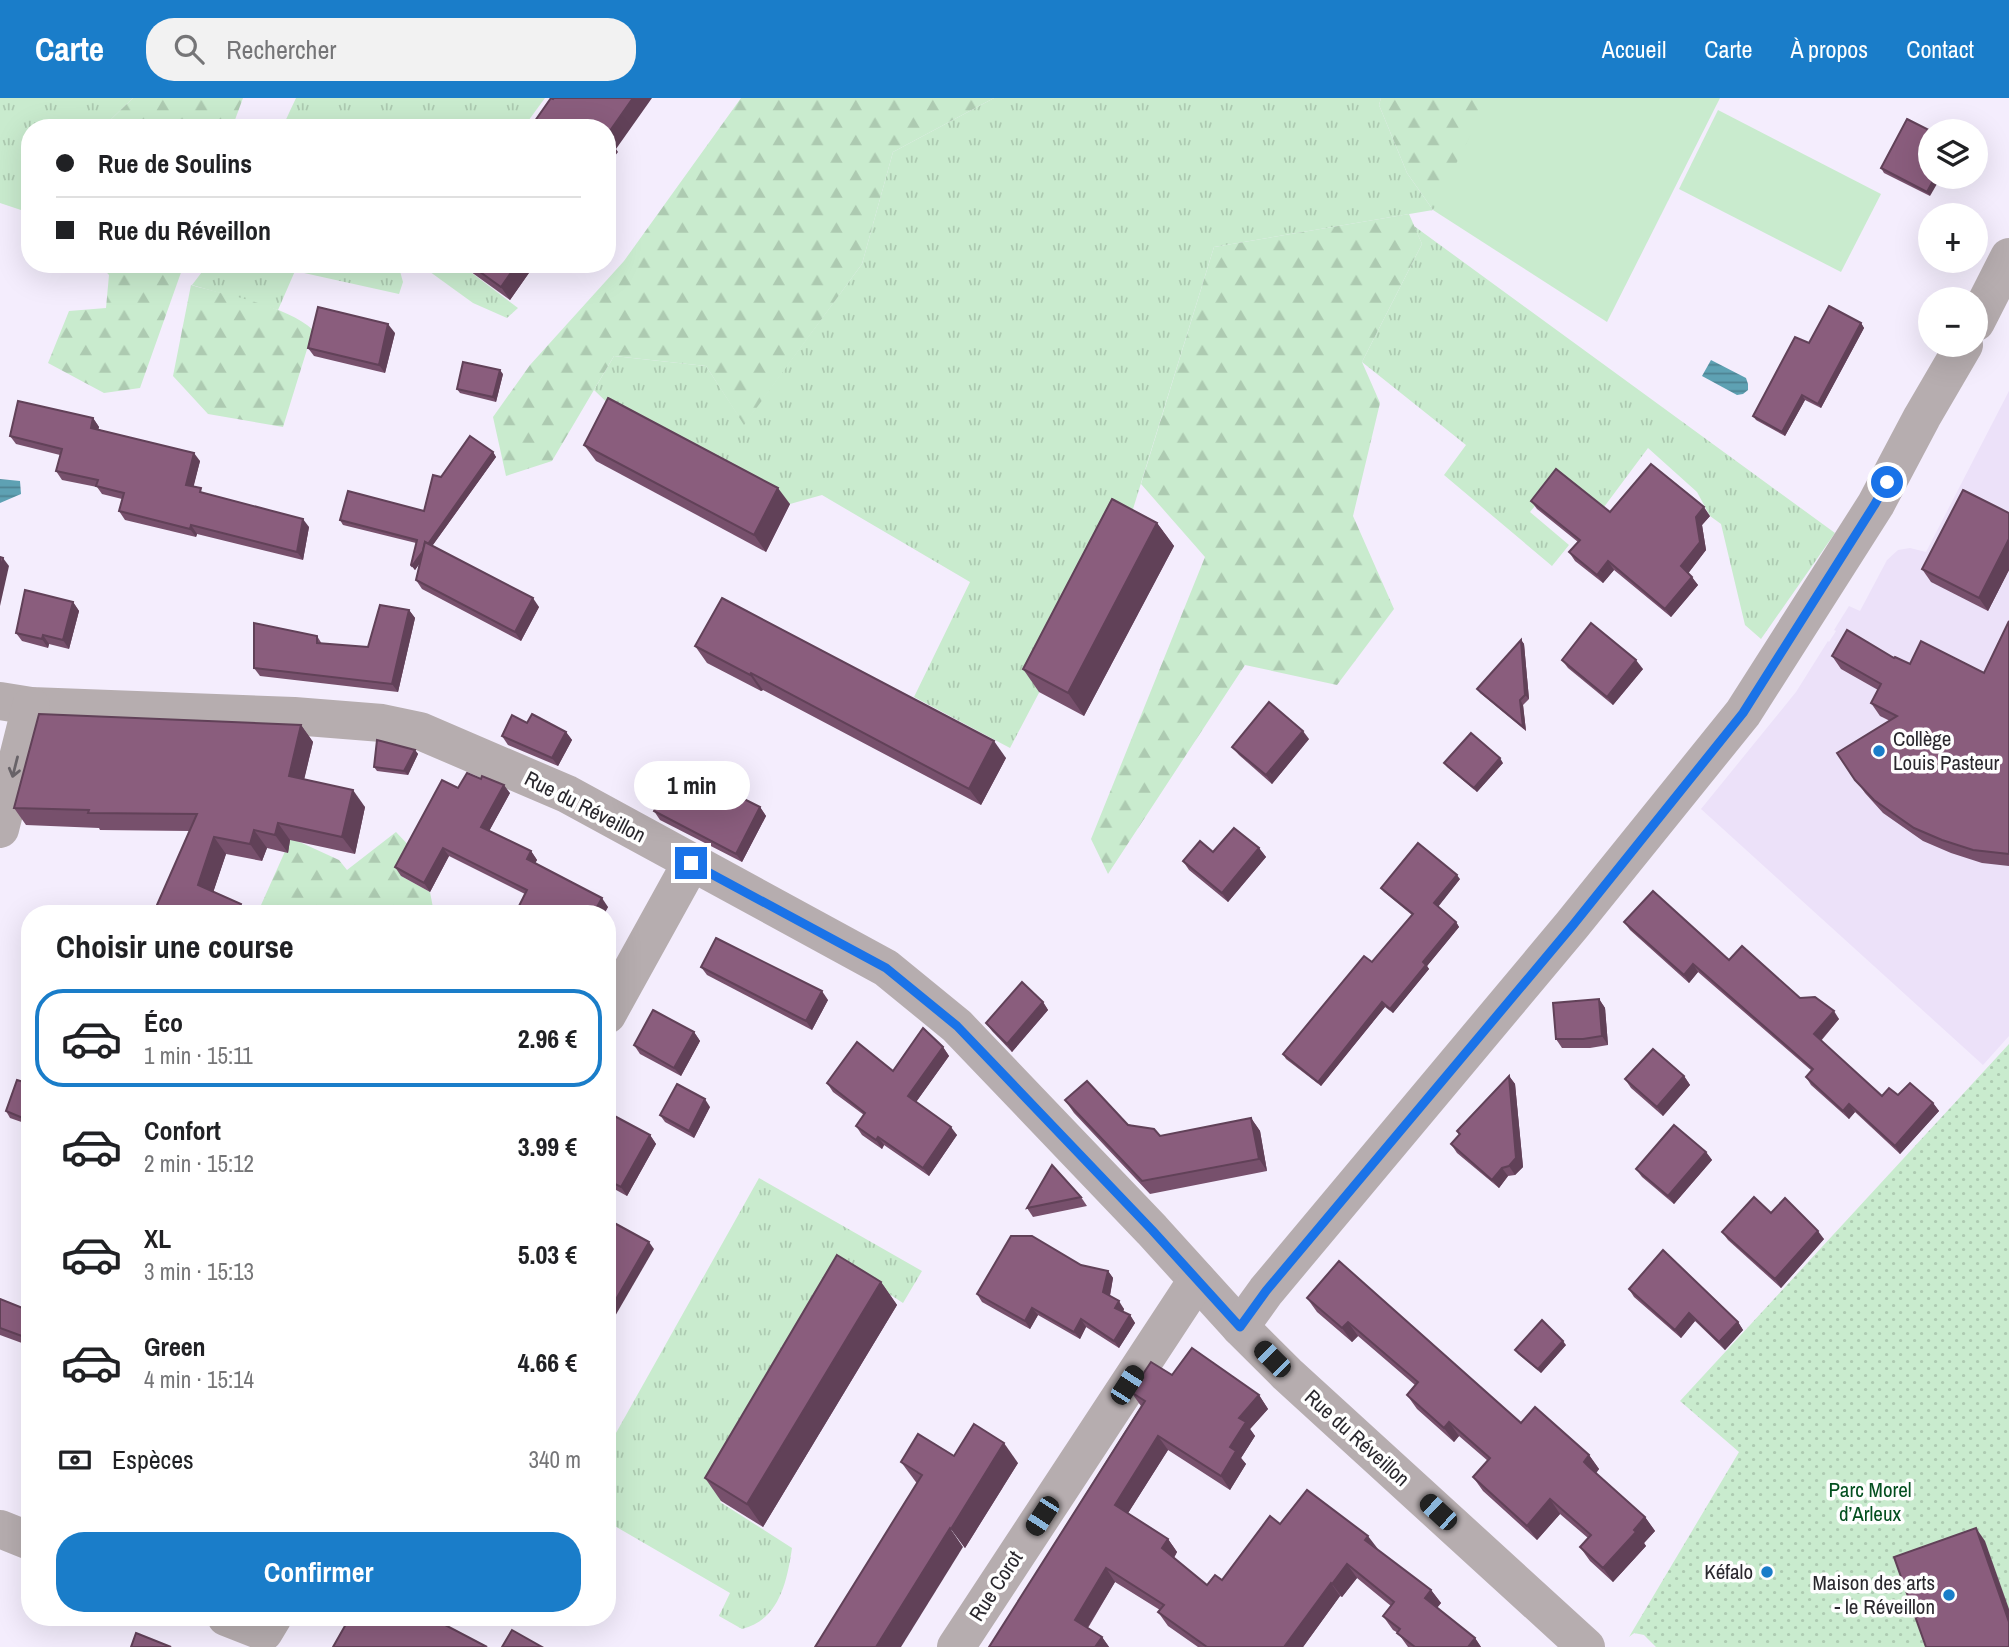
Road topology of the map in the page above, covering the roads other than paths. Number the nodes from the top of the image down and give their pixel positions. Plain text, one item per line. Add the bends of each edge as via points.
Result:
1 (2009, 257) edge
2 (1988, 298) edge
3 (1957, 357) edge
4 (15, 704) edge
5 (0, 829) edge
6 (691, 863) junction
7 (616, 999) edge
8 (1197, 1280) junction
9 (1240, 1327) junction
10 (0, 1529) edge
11 (21, 1537) edge
12 (249, 1626) edge
13 (268, 1626) edge
14 (956, 1647) edge
15 (1586, 1647) edge

1 - 2 street
3 - 9 street via 1875,504 1743,713
4 -> 5 street
4 - 6 street, Rue du Réveillon via 294,716 420,731 567,794
6 - 7 street
6 - 8 street, Rue du Réveillon via 886,968 947,1017
8 - 9 street, Rue du Réveillon
8 - 14 street, Rue Corot
9 - 15 street, Rue du Réveillon
10 - 11 street
12 - 13 street via 264,1632

